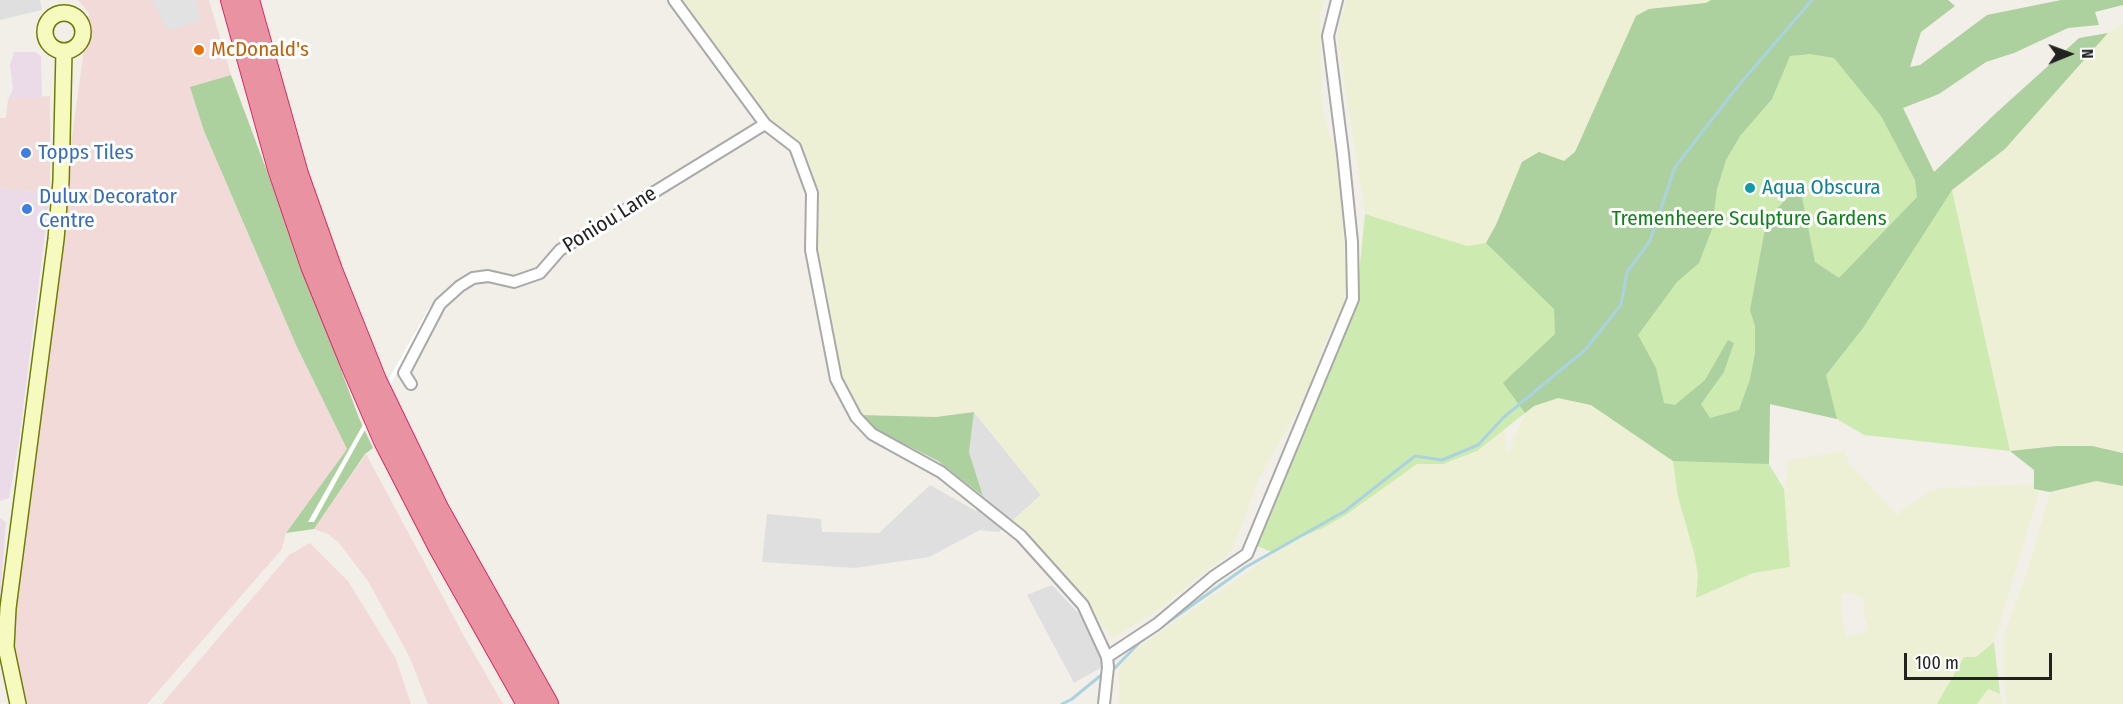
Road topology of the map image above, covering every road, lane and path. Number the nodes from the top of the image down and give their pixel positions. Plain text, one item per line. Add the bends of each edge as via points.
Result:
1 (231, 0) edge
2 (249, 0) edge
3 (674, 0) edge
4 (1337, 0) edge
5 (62, 6) edge
6 (64, 51) junction
7 (765, 124) junction
8 (411, 384) dead end
9 (1107, 657) junction
10 (18, 704) edge
11 (527, 704) edge
12 (548, 704) edge
13 (1104, 704) edge

1 - 11 highway via 278,170 352,368 438,546
2 - 12 highway via 298,174 376,380 439,510
3 - 7 street
4 - 9 street via 1328,36 1352,242 1353,299 1247,555
5 - 6 street via 45,32 53,47
5 - 6 street via 75,16 84,33 75,48
6 - 10 street via 56,239 8,608 6,647
7 - 8 street, Poniou Lane via 560,250 540,273 514,282 488,276 473,278 460,286 440,304 404,373
7 - 9 street via 795,147 812,193 811,250 836,379 856,417 872,434 941,472 1021,536 1083,605
9 - 13 street

